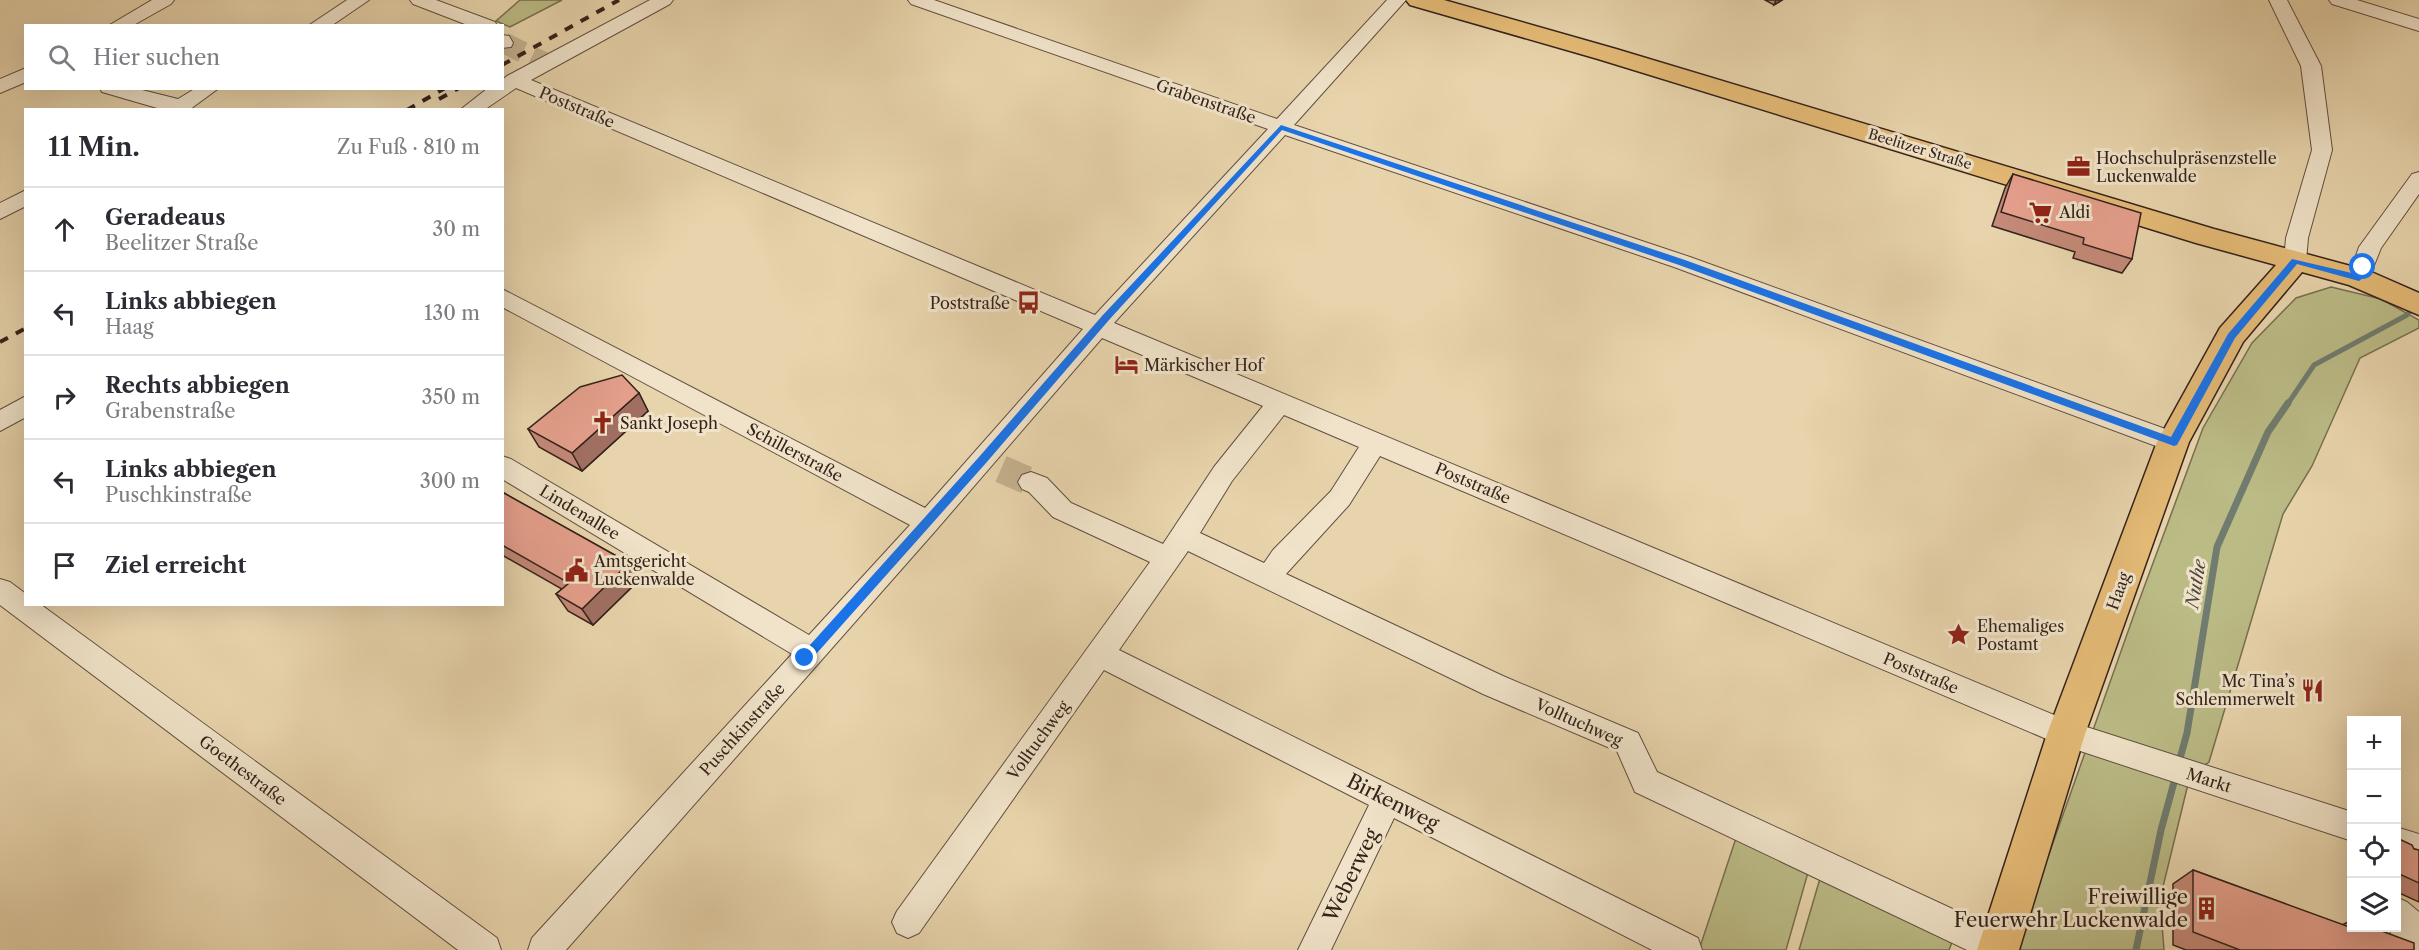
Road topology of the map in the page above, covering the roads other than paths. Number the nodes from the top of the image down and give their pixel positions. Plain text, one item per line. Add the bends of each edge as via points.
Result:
1 (165, 0) edge
2 (360, 0) edge
3 (419, 0) edge
4 (664, 0) edge
5 (917, 0) edge
6 (1397, 0) edge
7 (1418, 0) edge
8 (2278, 0) edge
9 (2338, 0) edge
10 (121, 24) edge
11 (320, 24) edge
12 (483, 24) edge
13 (2419, 25) edge
14 (0, 65) edge
15 (24, 69) edge
16 (24, 75) edge
17 (506, 86) edge
18 (0, 87) edge
19 (117, 90) edge
20 (207, 90) edge
21 (500, 90) edge
22 (178, 108) edge
23 (473, 108) edge
24 (1281, 127) junction
25 (2419, 179) edge
26 (24, 198) edge
27 (0, 212) edge
28 (2295, 261) junction
29 (2359, 278) junction
30 (504, 298) edge
31 (2412, 301) edge
32 (1098, 327) junction
33 (1280, 402) junction
34 (24, 406) edge
35 (0, 422) edge
36 (1375, 442) junction
37 (2174, 442) junction
38 (504, 467) edge
39 (1031, 482) tunnel mouth
40 (928, 522) junction
41 (1175, 548) junction
42 (1269, 578) junction
43 (0, 590) edge
44 (812, 651) junction
45 (1100, 654) junction
46 (2066, 734) junction
47 (1388, 799) junction
48 (2347, 825) edge
49 (2401, 843) edge
50 (2419, 849) edge
51 (2401, 917) edge
52 (908, 922) dead end
53 (1999, 949) edge
54 (485, 950) edge
55 (544, 950) edge
56 (1314, 950) edge
57 (1686, 950) edge
58 (2405, 950) edge

1 - 10 street
2 - 11 street
3 - 12 street
4 - 17 street
5 - 24 street, Grabenstraße
6 - 24 street, Puschkinstraße
7 - 28 main road, Beelitzer Straße
8 - 28 street via 2311,66 2322,150 2297,238
9 - 13 street
14 - 15 street
16 - 18 street
17 - 32 street, Poststraße
19 - 22 street
20 - 22 street
21 - 23 street
24 - 32 street, Puschkinstraße
24 - 37 street, Grabenstraße via 1682,262
25 - 29 street via 2370,247
26 - 27 street
28 - 29 main road, Beelitzer Straße
28 - 37 main road, Haag via 2231,336
29 - 31 main road, Beelitzer Straße
30 - 40 street, Schillerstraße
32 - 33 street, Poststraße
32 - 40 street, Puschkinstraße via 992,464
33 - 36 street, Poststraße
33 - 41 street, Volltuchweg via 1223,474
34 - 35 street
36 - 42 street via 1340,498 1282,558
36 - 46 street, Poststraße
37 - 46 main road, Haag
38 - 44 street, Lindenallee
39 - 41 street, Volltuchweg via 1062,510
40 - 44 street, Puschkinstraße
41 - 42 street, Volltuchweg
41 - 45 street, Volltuchweg
42 - 53 street, Volltuchweg via 1493,685 1628,742 1646,782
43 - 54 street, Goethestraße
44 - 55 street, Puschkinstraße
45 - 47 street, Birkenweg
45 - 52 street, Volltuchweg
46 - 48 street, Markt
46 - 53 main road, Haag
47 - 56 street, Weberweg
47 - 57 street, Birkenweg
49 - 50 street
51 - 58 street via 2408,924

